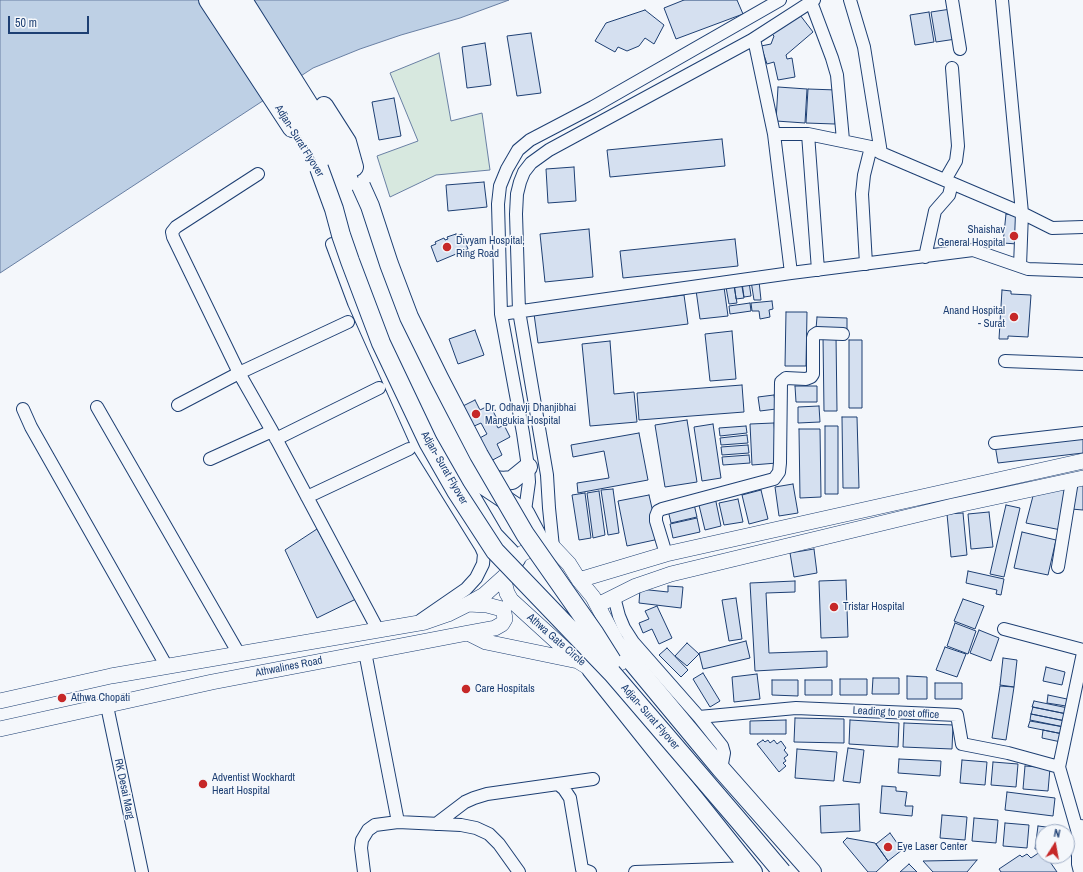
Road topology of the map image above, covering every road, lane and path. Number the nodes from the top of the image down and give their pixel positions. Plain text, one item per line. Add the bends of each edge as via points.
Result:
1 (208, 0) edge
2 (224, 0) edge
3 (242, 0) edge
4 (254, 0) edge
5 (850, 0) edge
6 (952, 0) edge
7 (1002, 0) edge
8 (778, 1) edge
9 (813, 1) edge
10 (787, 17) junction
11 (754, 39) junction
12 (960, 49) dead end
13 (952, 68) dead end
14 (774, 134) junction
15 (808, 134) junction
16 (843, 140) junction
17 (876, 150) junction
18 (329, 151) junction
19 (258, 174) dead end
20 (949, 182) junction
21 (1022, 213) junction
22 (1083, 227) edge
23 (332, 244) dead end
24 (925, 257) junction
25 (866, 264) junction
26 (1020, 266) junction
27 (818, 270) junction
28 (1083, 271) edge
29 (791, 273) junction
30 (519, 311) junction
31 (501, 314) junction
32 (348, 322) dead end
33 (843, 334) dead end
34 (1005, 361) dead end
35 (1083, 364) edge
36 (239, 373) junction
37 (379, 388) dead end
38 (178, 405) dead end
39 (97, 407) dead end
40 (23, 409) dead end
41 (1083, 433) edge
42 (274, 435) junction
43 (995, 443) dead end
44 (409, 448) dead end
45 (210, 459) dead end
46 (1083, 461) edge
47 (528, 467) junction
48 (472, 470) junction
49 (1078, 480) edge
50 (307, 497) junction
51 (525, 513) junction
52 (547, 546) junction
53 (666, 554) junction
54 (519, 556) junction
55 (1058, 567) dead end
56 (505, 576) junction
57 (579, 580) junction
58 (614, 597) junction
59 (468, 604) junction
60 (598, 606) junction
61 (417, 623) junction
62 (1004, 629) dead end
63 (378, 630) junction
64 (468, 632) junction
65 (619, 646) junction
66 (365, 652) junction
67 (1083, 652) edge
68 (239, 654) junction
69 (584, 665) junction
70 (167, 667) junction
71 (0, 701) edge
72 (107, 706) junction
73 (700, 717) junction
74 (0, 729) edge
75 (1058, 767) junction
76 (721, 769) junction
77 (593, 779) dead end
78 (558, 784) junction
79 (398, 822) junction
80 (436, 824) junction
81 (1081, 827) edge
82 (752, 870) edge
83 (142, 872) edge
84 (364, 872) edge
85 (519, 872) edge
86 (590, 872) edge
87 (635, 872) edge
88 (782, 872) edge
89 (788, 872) edge
90 (812, 872) edge
91 (1080, 872) edge

1 - 88 highway, Adjan- Surat Flyover, bridge via 319,168 381,343 428,442 456,492 495,551 612,673
2 - 18 highway
3 - 18 highway via 318,119
4 - 89 highway, Adjan- Surat Flyover, bridge via 347,142 409,317 479,455 525,534 617,670
5 - 17 street via 864,47
6 - 12 street
7 - 21 street
8 - 10 street
8 - 31 street via 593,107 530,140 518,150 500,186 498,204
9 - 10 street
9 - 16 street via 837,75
10 - 11 street
11 - 14 street
11 - 30 street via 549,150 531,163 524,172 517,194
13 - 20 street via 958,146
14 - 15 street
14 - 29 street
15 - 16 street
15 - 27 street
16 - 17 street
17 - 20 street
17 - 25 street via 864,175 862,190
18 - 48 highway via 341,157 395,316 418,367
18 - 54 highway via 327,161 387,337 453,466 494,536
19 - 36 street via 172,232
20 - 21 street
20 - 24 street via 948,195 935,211
21 - 22 street via 1052,228
21 - 26 street
23 - 61 street via 354,303 417,444 484,554 483,564 476,578 466,589
24 - 25 street
24 - 26 street via 973,250
25 - 27 street
26 - 28 street via 1028,269
27 - 29 street
29 - 30 street
30 - 31 street
30 - 52 street via 547,475
31 - 47 street
32 - 36 street
33 - 53 street via 814,335 811,378 786,378 781,382 780,463 779,472 774,479 658,511 656,521
34 - 35 street
36 - 38 street
36 - 42 street
37 - 42 street
39 - 68 street
40 - 70 street
41 - 43 street
42 - 45 street
42 - 50 street
44 - 50 street
46 - 53 main road
47 - 48 highway via 512,480 502,481 482,478
47 - 51 street
48 - 51 highway via 486,487
49 - 55 street
49 - 58 main road via 953,506 670,574
50 - 63 street
51 - 52 highway
51 - 54 street
52 - 54 main road
52 - 57 main road via 569,564
53 - 57 main road
54 - 56 main road
56 - 59 main road, Athwalines Road
56 - 69 main road, Athwa Gate Circle via 507,593 511,600
57 - 60 main road
58 - 60 main road
58 - 73 street via 619,616 630,637
59 - 61 main road, Athwalines Road via 448,614
59 - 64 main road, Athwalines Road via 502,609 505,619 495,628
60 - 65 main road
61 - 63 main road, Athwalines Road
62 - 67 street
63 - 68 main road, Athwalines Road
64 - 66 main road, Athwalines Road
64 - 69 main road via 486,642
65 - 69 main road, Athwa Gate Circle via 620,663 601,672
65 - 76 highway
66 - 72 main road, Athwalines Road
66 - 79 street
67 - 75 street
68 - 70 main road, Athwalines Road
69 - 82 highway
70 - 71 main road, Athwalines Road via 111,676
72 - 74 main road, Athwalines Road
72 - 83 street, RK Desai Marg
73 - 75 street, Leading to post office via 796,708 957,715 962,744
73 - 76 street via 722,746 724,754
75 - 81 street
76 - 90 highway
77 - 78 street
78 - 80 street via 474,798
78 - 86 street via 570,798 582,869
79 - 80 street
79 - 84 street via 375,825 368,830 361,848
80 - 85 street via 461,825 489,834
81 - 91 street via 1078,864
82 - 87 street

